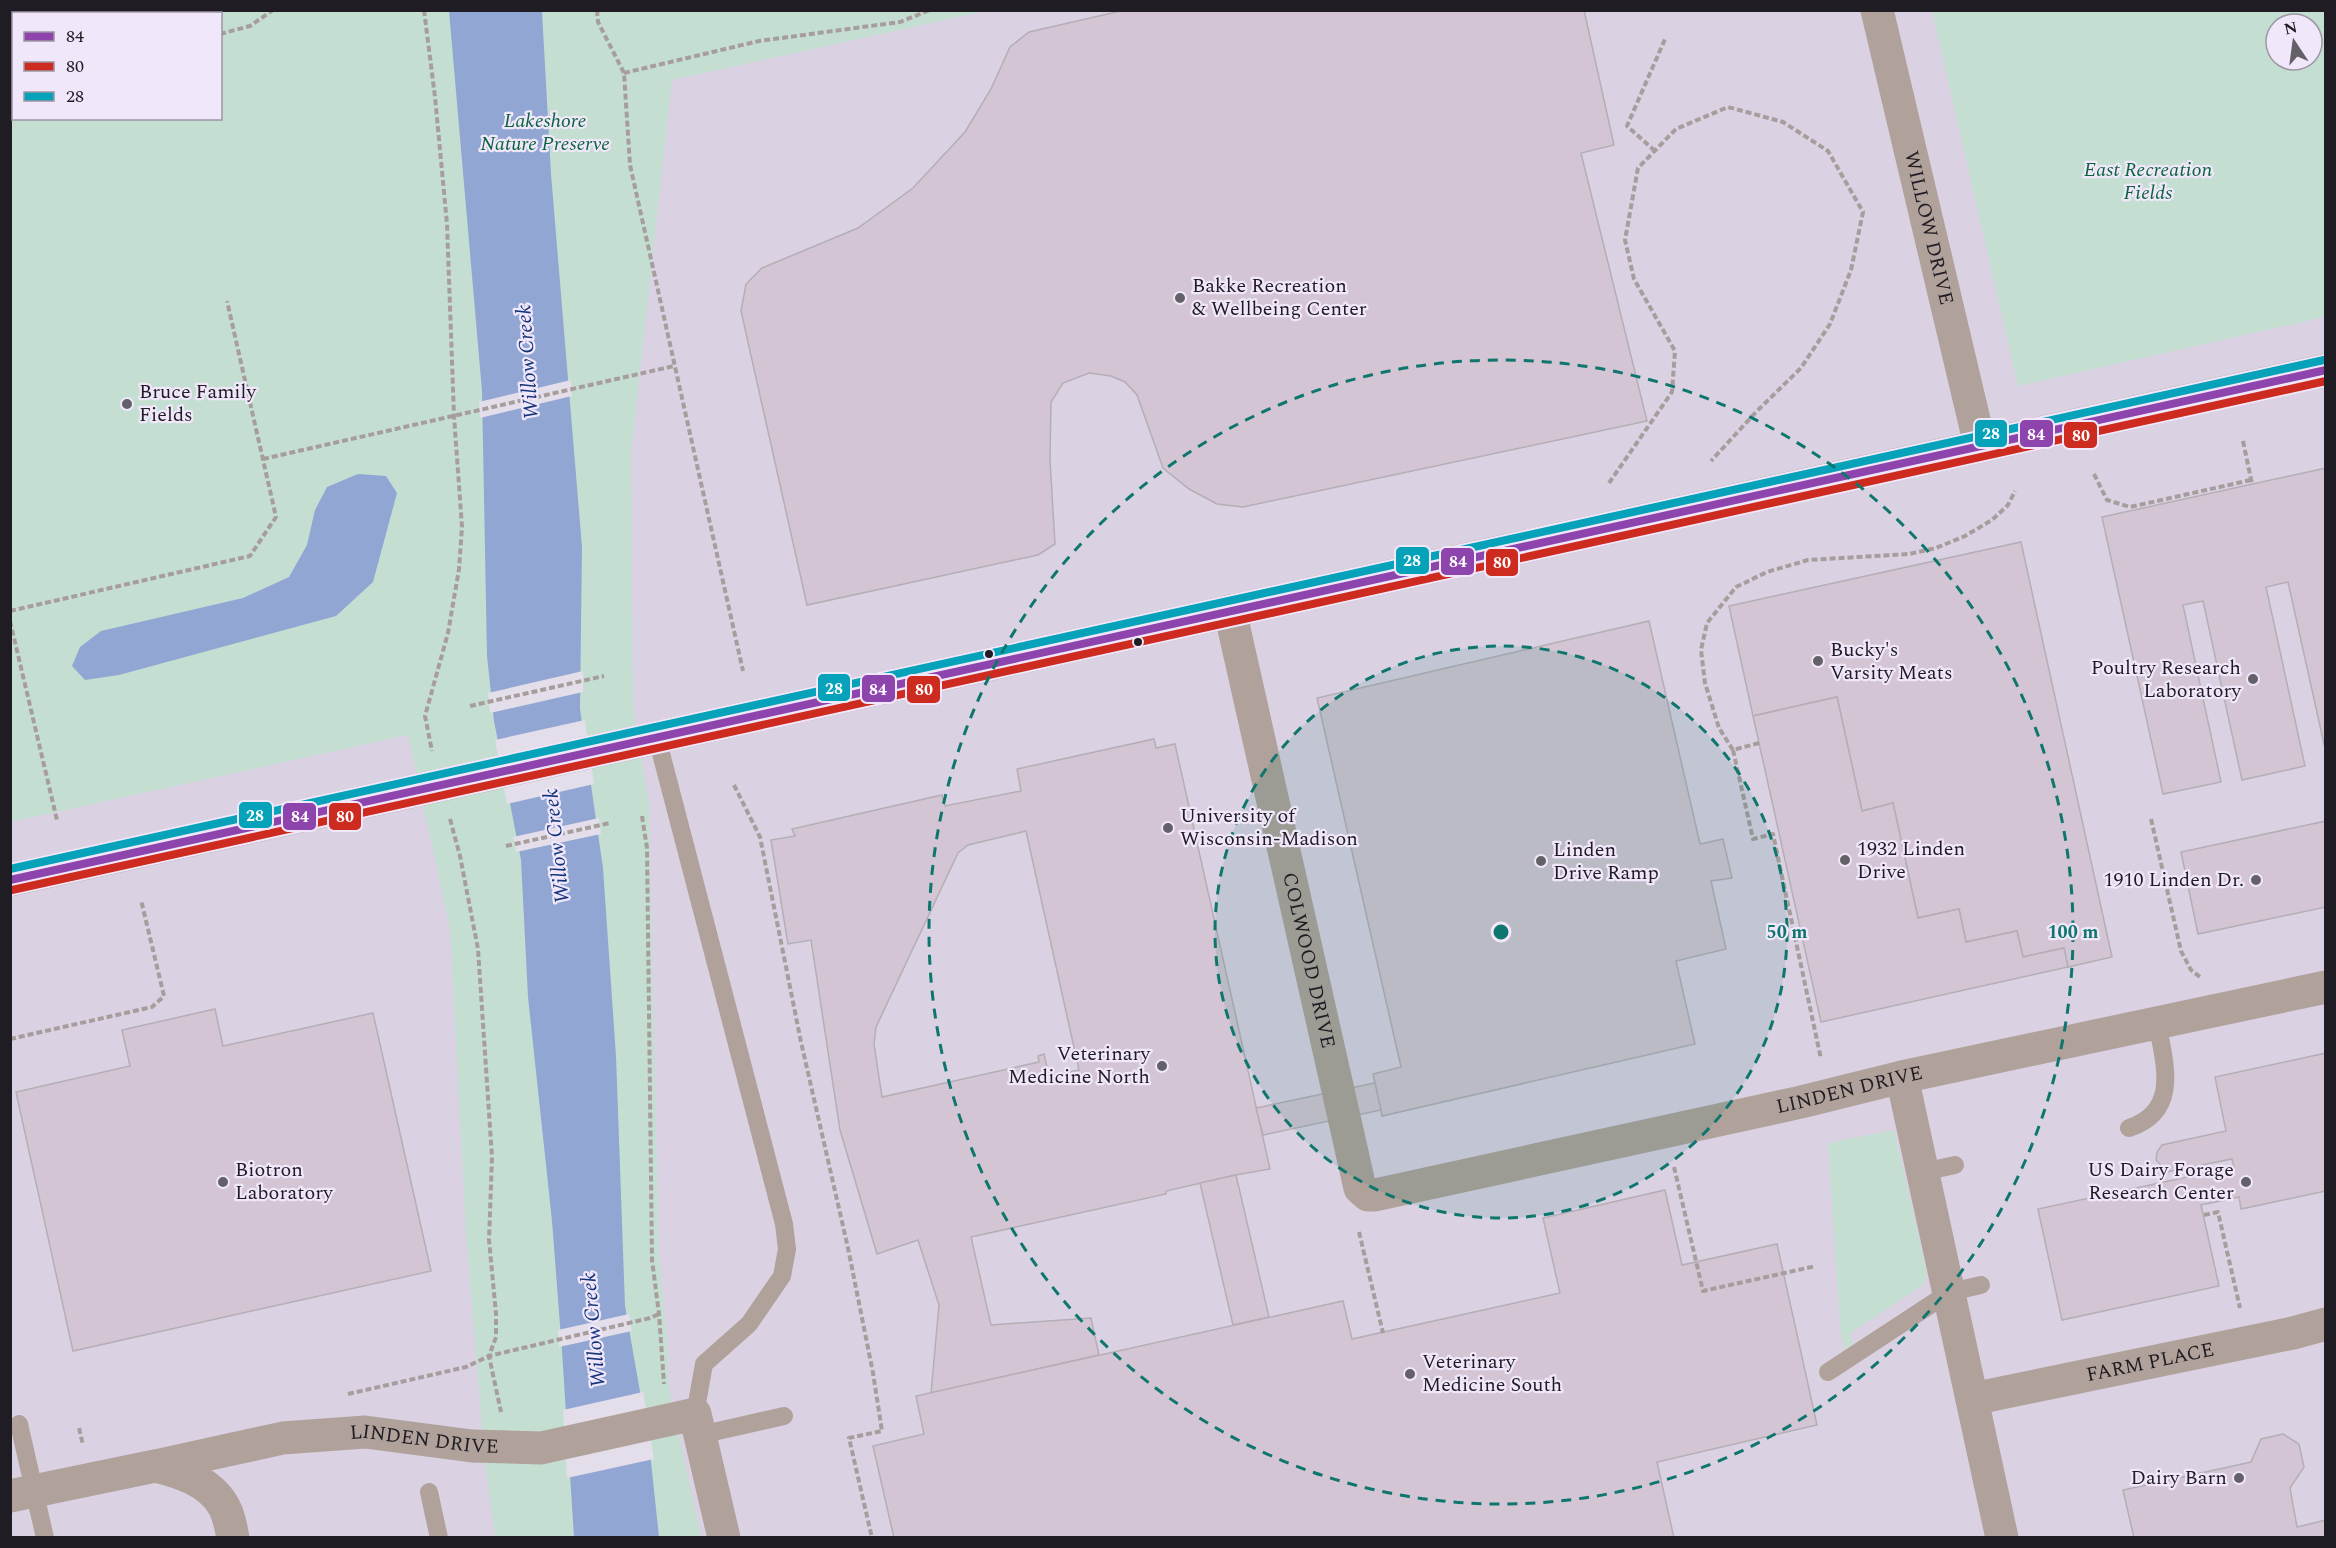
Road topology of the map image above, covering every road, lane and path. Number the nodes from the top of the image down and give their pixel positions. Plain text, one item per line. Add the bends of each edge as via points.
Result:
1 (273, 10) edge
2 (424, 10) edge
3 (597, 10) edge
4 (930, 10) edge
5 (1877, 10) edge
6 (222, 33) edge
7 (1665, 39) dead end
8 (624, 73) junction
9 (1655, 151) junction
10 (227, 300) dead end
11 (674, 366) junction
12 (2325, 370) edge
13 (454, 416) junction
14 (2243, 441) dead end
15 (1980, 445) junction
16 (263, 459) junction
17 (1711, 460) dead end
18 (2094, 474) dead end
19 (1609, 483) dead end
20 (2015, 491) dead end
21 (10, 611) edge
22 (1230, 611) junction
23 (10, 621) edge
24 (743, 671) dead end
25 (604, 676) dead end
26 (470, 706) dead end
27 (657, 738) junction
28 (1759, 743) dead end
29 (1733, 750) junction
30 (441, 785) junction
31 (734, 785) dead end
32 (642, 816) dead end
33 (2151, 819) dead end
34 (57, 820) dead end
35 (610, 823) dead end
36 (506, 846) dead end
37 (10, 880) edge
38 (141, 900) dead end
39 (2206, 981) dead end
40 (2325, 987) edge
41 (2157, 1022) junction
42 (10, 1039) edge
43 (1822, 1060) dead end
44 (1902, 1077) junction
45 (2129, 1128) dead end
46 (1673, 1162) dead end
47 (1955, 1165) dead end
48 (1923, 1172) junction
49 (1366, 1183) joint
50 (2204, 1215) dead end
51 (1359, 1232) dead end
52 (1816, 1266) dead end
53 (1981, 1285) dead end
54 (1950, 1292) junction
55 (2240, 1309) dead end
56 (659, 1314) junction
57 (2325, 1324) edge
58 (1383, 1333) dead end
59 (489, 1356) junction
60 (1828, 1372) dead end
61 (664, 1379) dead end
62 (1972, 1399) junction
63 (784, 1416) dead end
64 (19, 1424) dead end
65 (503, 1424) dead end
66 (697, 1424) junction
67 (165, 1468) junction
68 (429, 1492) dead end
69 (22, 1494) edge
70 (45, 1538) edge
71 (233, 1538) edge
72 (439, 1538) edge
73 (724, 1538) edge
74 (872, 1538) edge
75 (2002, 1538) edge

1 - 6 path via 250,26
2 - 13 path via 447,224
3 - 8 path via 598,22
4 - 8 path via 900,22 759,41
5 - 15 street, WILLOW DRIVE
7 - 9 path via 1627,126
8 - 11 path via 630,165
9 - 17 path via 1676,129 1728,106 1784,122 1828,151 1863,212 1851,270 1830,324 1801,368
9 - 19 path via 1638,168 1625,240 1634,279 1675,351 1672,392
10 - 16 path
11 - 13 path
11 - 24 path
12 - 15 street
13 - 16 path
13 - 30 path via 462,527 459,569 448,633 425,716
14 - 18 path via 2251,482 2130,507 2107,500
15 - 22 street
16 - 21 path via 276,517 250,556
20 - 29 path via 2008,506 1992,520 1936,548 1909,554 1808,560 1767,572 1736,587 1707,623 1701,650 1705,683 1719,728
22 - 27 street
22 - 49 street, COLWOOD DRIVE
23 - 34 path
25 - 26 path
27 - 30 street
27 - 66 lane via 788,1249 782,1276 749,1324 704,1364
28 - 29 path
29 - 43 path via 1753,839 1773,834
30 - 37 street
30 - 59 path via 478,949 492,1157 489,1240 496,1337
31 - 74 path via 760,837 873,1373 882,1431 849,1438
32 - 56 path via 646,848 652,1260
33 - 39 path via 2181,951 2191,970
35 - 36 path
38 - 42 path via 164,996 152,1007
40 - 41 street, LINDEN DRIVE
41 - 44 street, LINDEN DRIVE
41 - 45 lane via 2164,1064 2162,1100 2156,1113
44 - 48 street
44 - 49 street, LINDEN DRIVE via 1801,1102
46 - 52 path via 1704,1291
47 - 48 lane
48 - 54 street
50 - 55 path via 2218,1212
51 - 58 path
53 - 54 lane
54 - 60 lane
54 - 62 street
56 - 59 path
56 - 61 path
57 - 62 street, FARM PLACE
59 - 65 path
62 - 75 street
63 - 66 lane
64 - 69 lane
66 - 67 street, LINDEN DRIVE via 654,1424 553,1446 472,1446 365,1432 283,1438
66 - 73 street
67 - 69 street, LINDEN DRIVE
67 - 71 street via 194,1479 211,1492 223,1505
68 - 72 lane
69 - 70 lane

